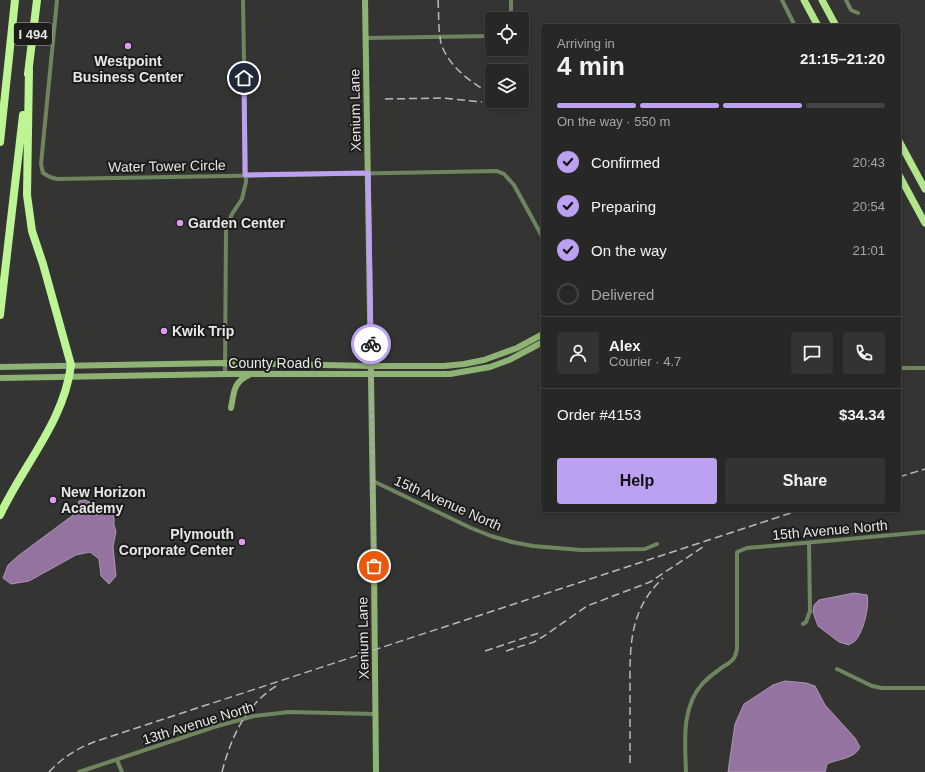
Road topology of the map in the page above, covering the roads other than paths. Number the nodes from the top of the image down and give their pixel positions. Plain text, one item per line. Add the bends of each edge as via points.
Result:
1 (15, 0) edge
2 (37, 0) edge
3 (57, 0) edge
4 (243, 0) edge
5 (365, 0) edge
6 (511, 0) edge
7 (782, 0) edge
8 (804, 0) edge
9 (822, 0) edge
10 (846, 0) edge
11 (511, 12) edge
12 (858, 13) dead end
13 (795, 24) edge
14 (817, 24) edge
15 (835, 24) edge
16 (485, 36) edge
17 (366, 38) junction
18 (29, 69) junction
19 (7, 78) junction
20 (0, 98) edge
21 (0, 142) edge
22 (901, 147) edge
23 (368, 173) junction
24 (245, 175) junction
25 (901, 179) edge
26 (901, 182) edge
27 (905, 186) junction
28 (925, 189) edge
29 (925, 223) edge
30 (541, 234) edge
31 (0, 315) edge
32 (541, 335) edge
33 (541, 343) edge
34 (225, 363) junction
35 (71, 365) junction
36 (371, 366) junction
37 (0, 367) edge
38 (901, 368) edge
39 (925, 368) edge
40 (225, 374) junction
41 (251, 375) junction
42 (371, 375) junction
43 (70, 376) junction
44 (0, 378) edge
45 (231, 408) dead end
46 (373, 481) junction
47 (0, 515) edge
48 (925, 532) edge
49 (809, 543) junction
50 (657, 544) dead end
51 (803, 624) dead end
52 (838, 669) dead end
53 (925, 688) edge
54 (376, 714) junction
55 (117, 760) junction
56 (79, 772) edge
57 (122, 772) edge
58 (376, 772) edge
59 (686, 772) edge

1 - 19 highway, I 494
2 - 18 highway, I 494
3 - 24 street, Water Tower Circle via 41,164 43,173 57,179
4 - 24 street
5 - 17 main road, Xenium Lane
6 - 11 street
7 - 13 street
8 - 14 highway
9 - 15 highway
10 - 12 street via 852,10
16 - 17 street
17 - 23 main road, Xenium Lane
18 - 31 highway, I 494
18 - 35 highway via 28,195 32,231
19 - 20 highway
19 - 21 highway, I 494
22 - 28 highway
23 - 24 street, Water Tower Circle
23 - 30 street, Water Tower Circle via 497,171 514,184
23 - 36 main road, Xenium Lane
24 - 34 street via 245,191 226,230
25 - 27 highway
26 - 27 highway
27 - 29 highway
32 - 36 main road, County Road 6 via 502,354 464,364
33 - 42 main road, County Road 6 via 509,360 471,371 450,374
34 - 35 main road, County Road 6
34 - 36 main road, County Road 6
34 - 40 street
35 - 37 main road, County Road 6
35 - 43 highway
36 - 42 main road, Xenium Lane
38 - 39 street
40 - 41 main road, County Road 6
40 - 43 main road, County Road 6
41 - 42 main road, County Road 6
41 - 45 main road via 241,379 237,384
42 - 46 main road, Xenium Lane
43 - 44 main road, County Road 6
43 - 47 highway via 59,409 42,444
46 - 50 street, 15th Avenue North via 471,528 512,542 557,549 604,551 645,549
46 - 54 main road, Xenium Lane
48 - 49 street, 15th Avenue North
49 - 51 street via 810,611
49 - 59 street, 15th Avenue North via 747,548 737,552 736,655 702,684 690,706 686,732
52 - 53 street via 877,687
54 - 55 street, 13th Avenue North via 289,712 254,716
54 - 58 main road, Xenium Lane
55 - 56 street, 13th Avenue North
55 - 57 street

